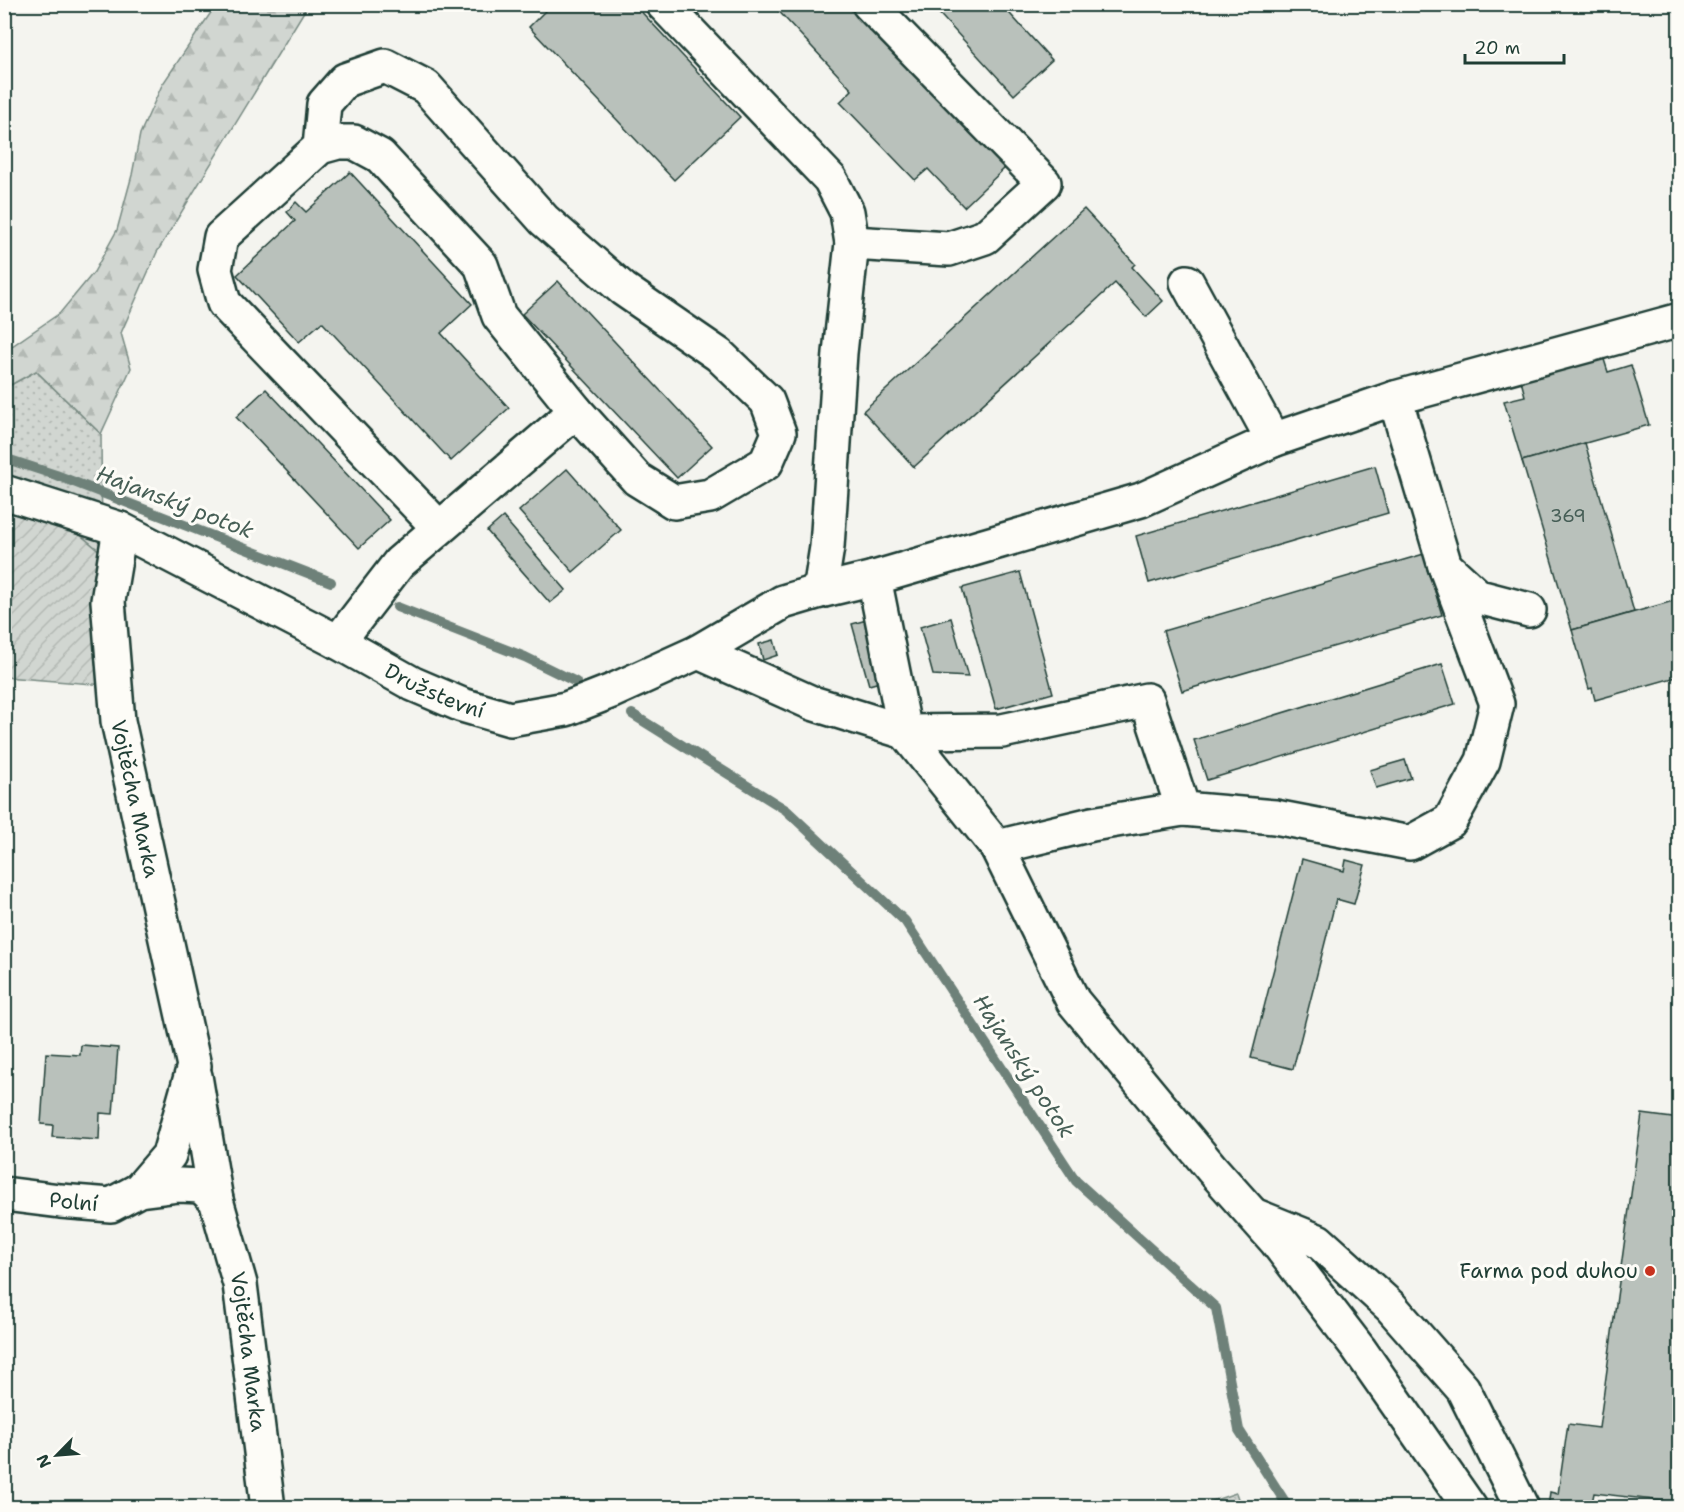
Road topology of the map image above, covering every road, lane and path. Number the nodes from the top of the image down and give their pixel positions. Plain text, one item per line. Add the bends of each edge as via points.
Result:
1 (663, 4) edge
2 (869, 4) edge
3 (320, 147) junction
4 (852, 243) junction
5 (1187, 282) dead end
6 (1680, 320) edge
7 (1395, 398) junction
8 (576, 411) junction
9 (1273, 440) junction
10 (4, 492) edge
11 (439, 528) junction
12 (120, 529) junction
13 (1445, 566) junction
14 (874, 578) junction
15 (820, 591) junction
16 (1529, 610) dead end
17 (338, 642) junction
18 (698, 652) junction
19 (905, 732) junction
20 (1183, 809) junction
21 (997, 847) junction
22 (194, 1066) junction
23 (139, 1190) junction
24 (4, 1194) edge
25 (216, 1200) junction
26 (1251, 1214) junction
27 (268, 1508) edge
28 (1470, 1508) edge
29 (1522, 1508) edge

1 - 4 street via 830,179 847,212
2 - 4 street via 1044,183 985,237 949,249
3 - 8 street via 354,142 380,156 481,265 499,316
3 - 8 street via 324,104 345,80 385,66 426,87 544,220 623,289 719,355 767,401 779,433 766,463 710,495 674,502 637,479
3 - 11 street via 221,237 215,270 224,303
4 - 15 street
5 - 9 street
6 - 7 street, Družstevní
7 - 9 street, Družstevní
7 - 13 street
8 - 11 street
9 - 14 street, Družstevní via 1141,500
10 - 12 street, Družstevní
11 - 17 street via 399,563
12 - 17 street, Družstevní
12 - 22 street, Vojtěcha Marka via 108,601 118,721
13 - 16 street via 1479,597
13 - 20 street via 1497,704 1483,761 1450,821 1410,843 1275,816
14 - 15 street, Družstevní
14 - 19 street
15 - 18 street, Družstevní via 783,602
17 - 18 street, Družstevní via 413,684 462,705 510,719 566,709
18 - 19 street via 812,703
19 - 20 street via 1002,731 1147,700
19 - 21 street
20 - 21 street via 1092,824
21 - 26 street via 1073,1001
22 - 23 street, Vojtěcha Marka via 169,1155
22 - 25 street, Vojtěcha Marka
23 - 24 street, Polní via 111,1205
23 - 25 street via 201,1186
25 - 27 street, Vojtěcha Marka via 240,1284
26 - 28 street via 1359,1349
26 - 29 street via 1318,1241 1391,1307 1463,1389

